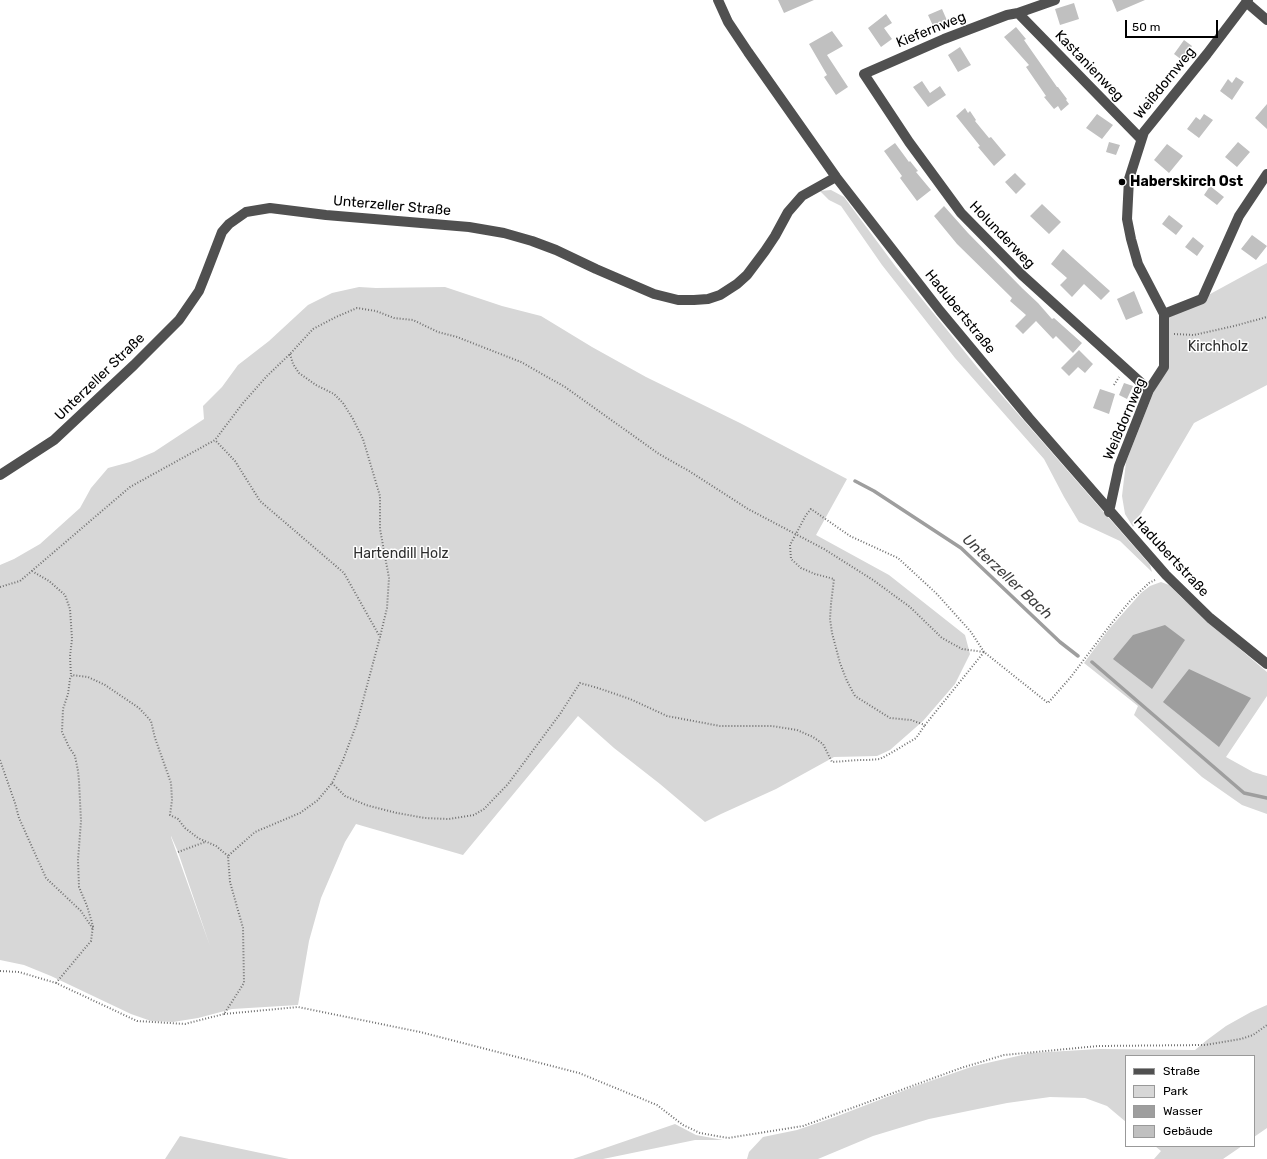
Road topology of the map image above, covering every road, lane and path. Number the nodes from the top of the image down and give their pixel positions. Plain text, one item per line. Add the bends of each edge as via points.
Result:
1 (718, 0) edge
2 (1055, 0) edge
3 (1247, 1) edge
4 (1018, 13) junction
5 (1267, 20) edge
6 (864, 74) joint
7 (1141, 139) junction
8 (1267, 174) edge
9 (836, 177) junction
10 (1164, 314) junction
11 (1267, 317) edge
12 (1165, 334) junction
13 (290, 354) junction
14 (1149, 390) junction
15 (215, 440) junction
16 (0, 475) edge
17 (1110, 512) junction
18 (795, 534) junction
19 (32, 571) junction
20 (1166, 575) junction
21 (0, 587) edge
22 (380, 637) junction
23 (984, 652) junction
24 (1267, 664) edge
25 (71, 677) junction
26 (926, 725) junction
27 (0, 760) edge
28 (332, 783) junction
29 (206, 842) junction
30 (178, 852) dead end
31 (228, 856) junction
32 (93, 929) junction
33 (0, 971) edge
34 (56, 983) junction
35 (224, 1014) junction
36 (1267, 1025) edge

1 - 9 street, Hadubertstraße via 728,22 748,52
2 - 4 street, Kiefernweg
3 - 5 street
3 - 7 street, Weißdornweg
4 - 6 street, Kiefernweg via 1006,15 944,39
4 - 7 street, Kastanienweg
6 - 14 street, Holunderweg via 909,142 961,213 1022,276
7 - 10 street, Weißdornweg via 1129,179 1127,218 1138,264
8 - 10 street via 1239,216 1202,298
9 - 16 street, Unterzeller Straße via 802,196 788,212 765,251 742,280 720,295 694,300 678,300 654,294 556,250 504,233 469,227 270,208 246,212 222,232 198,291 179,320 54,440
9 - 17 street, Hadubertstraße via 940,311
10 - 12 street, Weißdornweg
11 - 12 path via 1194,335
12 - 14 street, Weißdornweg via 1164,368
13 - 15 path via 243,403
13 - 18 path via 312,329 357,308 376,311 394,318 413,320 438,332 521,362 565,387 659,454 748,509
13 - 22 path via 299,373 334,394 342,403 363,439 380,496 380,529 389,578 387,608
14 - 17 street, Weißdornweg via 1119,466
15 - 19 path via 130,487
15 - 22 path via 235,460 260,501 344,573
17 - 20 street, Hadubertstraße
18 - 23 path via 873,580 910,607 942,638 962,650
18 - 23 path via 811,509 850,536 898,558 937,594 971,632
18 - 26 path via 790,544 791,559 801,568 834,579 830,619 832,633 840,663 855,696 890,718 911,720
19 - 21 path via 20,581
19 - 25 path via 65,595 70,609
20 - 23 path via 1149,583 1130,601 1048,703
20 - 24 street, Hadubertstraße via 1210,618
22 - 28 path via 358,723
23 - 26 path
25 - 29 path via 88,677 105,685 139,708 151,721 171,783 170,815
25 - 32 path via 63,709 62,732 75,756 80,781 79,887
26 - 28 path via 916,738 880,758 832,762 823,744 797,730 772,726 720,726 675,718 630,699 580,684 508,784 488,806 474,815 449,819 397,813 366,805 345,796
27 - 32 path via 19,818 46,878 81,911
28 - 31 path via 318,800 300,813 255,832
29 - 30 path
29 - 31 path
31 - 35 path via 230,882 243,928 244,983
32 - 34 path via 91,941
33 - 34 path via 19,972
34 - 35 path via 137,1021 185,1024
35 - 36 path via 298,1007 420,1032 579,1073 657,1105 683,1125 700,1133 728,1138 803,1126 961,1068 1004,1055 1098,1046 1205,1045 1241,1039 1253,1035

